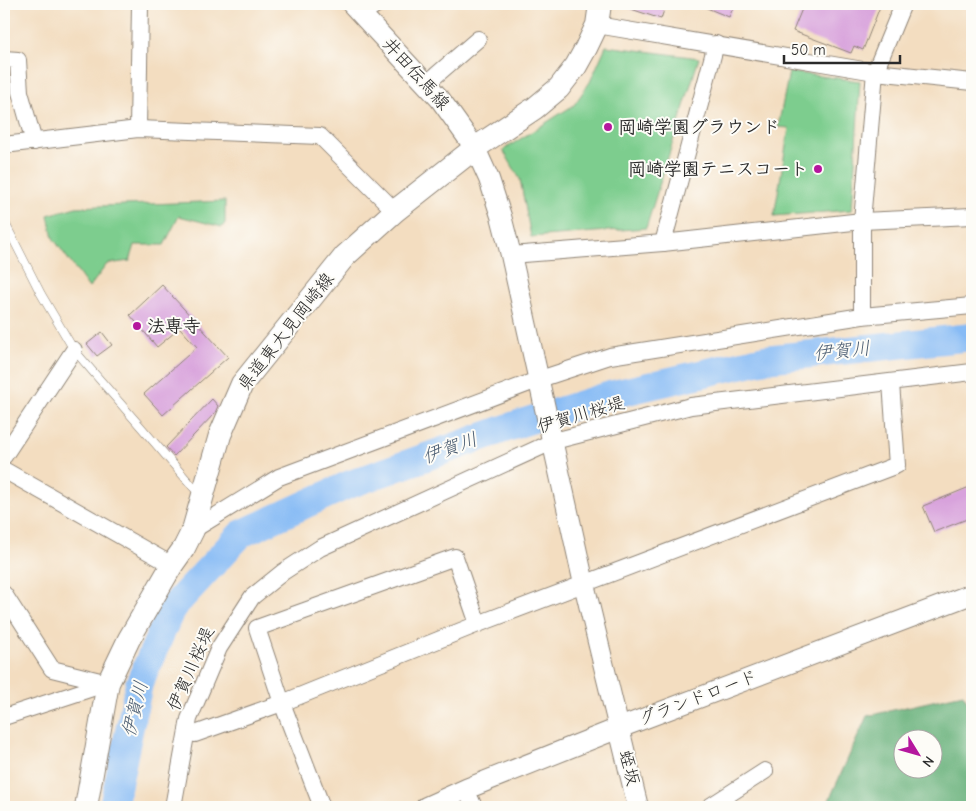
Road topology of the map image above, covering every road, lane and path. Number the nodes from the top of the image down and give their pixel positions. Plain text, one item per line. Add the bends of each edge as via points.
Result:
1 (140, 4) edge
2 (903, 4) edge
3 (363, 7) edge
4 (598, 14) edge
5 (478, 39) dead end
6 (716, 44) junction
7 (4, 59) edge
8 (875, 72) junction
9 (972, 82) edge
10 (426, 84) junction
11 (138, 128) junction
12 (34, 142) junction
13 (4, 146) edge
14 (475, 148) junction
15 (395, 211) junction
16 (972, 216) edge
17 (4, 221) edge
18 (862, 221) junction
19 (663, 242) junction
20 (511, 255) junction
21 (972, 306) edge
22 (862, 316) junction
23 (74, 350) junction
24 (972, 372) edge
25 (540, 379) junction
26 (890, 383) junction
27 (554, 441) junction
28 (4, 456) edge
29 (4, 470) edge
30 (202, 497) junction
31 (193, 530) junction
32 (172, 565) junction
33 (584, 584) junction
34 (4, 594) edge
35 (972, 594) edge
36 (478, 624) junction
37 (108, 683) junction
38 (282, 703) junction
39 (4, 717) edge
40 (619, 728) junction
41 (196, 734) dead end
42 (765, 771) dead end
43 (466, 789) junction
44 (86, 807) edge
45 (173, 807) edge
46 (322, 807) edge
47 (426, 807) edge
48 (474, 807) edge
49 (638, 807) edge
50 (709, 807) edge

1 - 11 street
2 - 8 street
3 - 10 street, 井田伝馬線
4 - 6 street
4 - 14 main road, 県道東大見岡崎線 via 586,48 559,88
5 - 10 street
6 - 8 street
6 - 19 street
7 - 12 street via 18,60 20,92
8 - 9 street
8 - 18 street
10 - 14 street, 井田伝馬線 via 454,116
11 - 12 street
11 - 15 street via 320,136
12 - 13 street
14 - 15 main road, 県道東大見岡崎線
14 - 20 street, 井田伝馬線 via 495,198
15 - 30 main road, 県道東大見岡崎線 via 345,256 242,384 220,435
16 - 18 street
17 - 23 lane via 40,294
18 - 19 street
18 - 22 street
19 - 20 street
20 - 25 street, 井田伝馬線
21 - 22 street
22 - 25 street via 610,356
23 - 28 street
23 - 30 lane
24 - 26 street, 伊賀川桜堤
25 - 27 street, 井田伝馬線
25 - 31 street via 279,477
26 - 27 street, 伊賀川桜堤 via 691,406
26 - 33 street via 897,465
27 - 33 street, 蛭坂
27 - 45 street, 伊賀川桜堤 via 320,548 252,597 219,648 189,718
29 - 32 street
30 - 31 main road, 県道東大見岡崎線
31 - 32 main road, 県道東大見岡崎線
32 - 37 main road, 県道東大見岡崎線 via 129,639
33 - 36 street
33 - 40 street, 蛭坂
34 - 37 street via 52,669
35 - 40 street, グランドロード
36 - 38 street
36 - 38 street via 455,557 257,628
37 - 39 street
37 - 44 main road, 県道東大見岡崎線
38 - 41 street
38 - 46 street
40 - 43 street, グランドロード
40 - 49 street, 蛭坂
42 - 50 street
43 - 47 street, グランドロード
43 - 48 street

